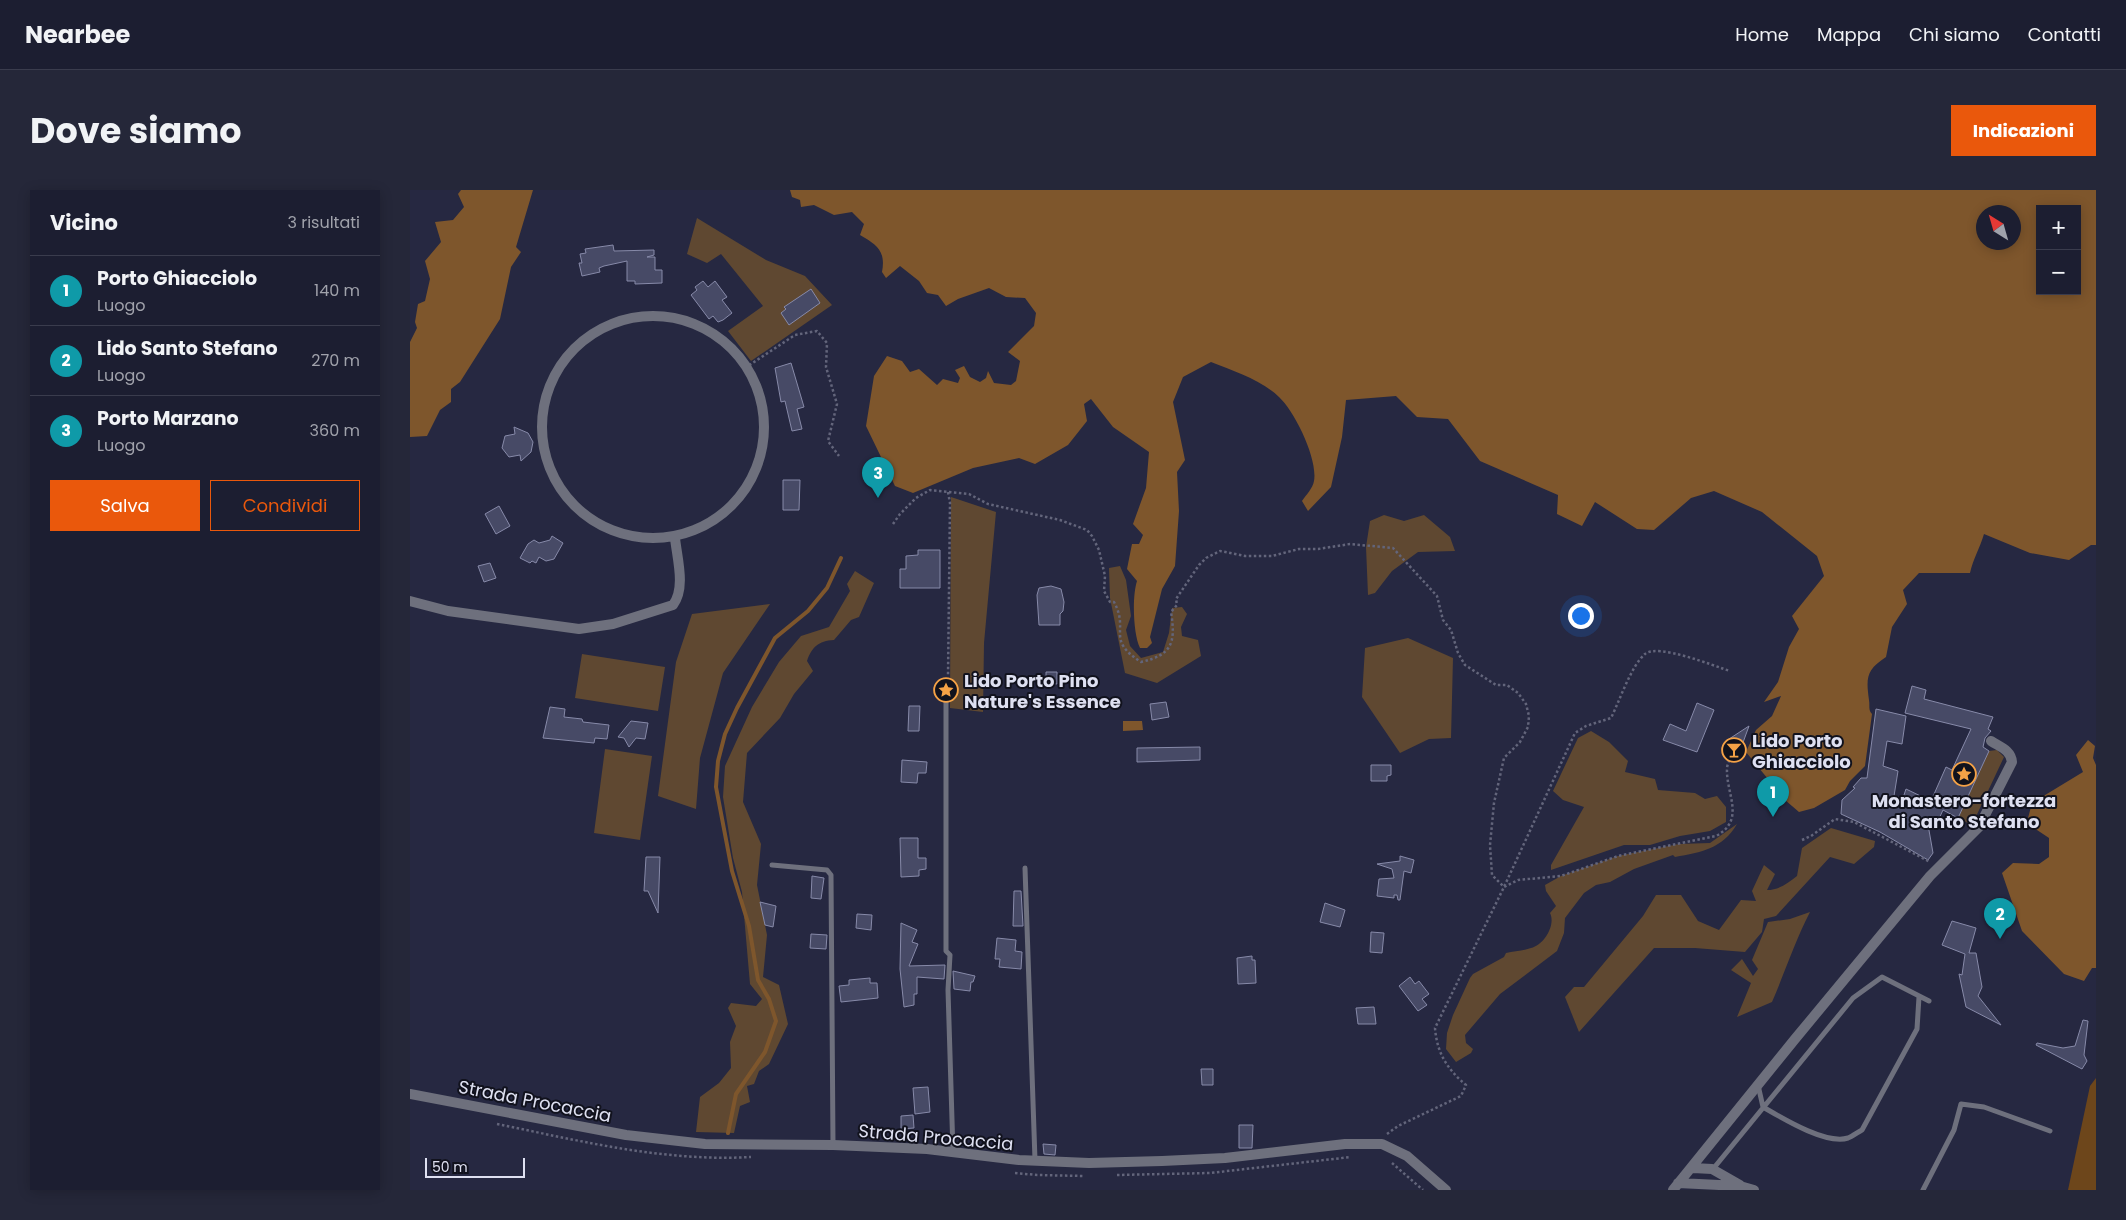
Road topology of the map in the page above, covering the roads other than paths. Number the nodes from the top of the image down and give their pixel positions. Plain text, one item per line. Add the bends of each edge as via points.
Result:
1 (675, 538) junction
2 (410, 600) edge
3 (946, 685) road end
4 (1991, 741) dead end
5 (772, 865) dead end
6 (1025, 868) dead end
7 (1919, 997) junction
8 (1929, 1001) dead end
9 (1758, 1085) junction
10 (410, 1094) edge
11 (1763, 1107) junction
12 (2050, 1131) dead end
13 (832, 1145) junction
14 (953, 1152) junction
15 (1036, 1161) junction
16 (1693, 1168) junction
17 (1712, 1169) junction
18 (1740, 1186) junction
19 (1676, 1187) edge
20 (1446, 1190) edge
21 (1754, 1190) edge
22 (1923, 1190) edge

1 - 1 street via 632,537 608,529 581,512 549,467 543,440 543,408 551,384 567,359 601,329 621,320 645,315 679,318 716,335 745,368 757,389 764,427 760,456 751,482 738,500 695,532
1 - 2 street via 678,598 665,608 613,624 579,629 448,611
3 - 14 lane via 946,951 950,955 948,1000
4 - 9 street via 2006,750 2012,762 1979,827 1930,876
5 - 13 lane via 827,870 831,875
6 - 15 lane
7 - 8 lane
7 - 11 lane via 1882,977 1853,998
7 - 11 lane via 1917,1029 1862,1130 1848,1138 1831,1139
9 - 11 lane
9 - 16 street
10 - 13 street, Strada Procaccia via 646,1137 705,1144
11 - 17 lane
12 - 22 lane via 1984,1107 1961,1104 1954,1130
13 - 14 street, Strada Procaccia
14 - 15 street, Strada Procaccia
15 - 20 street, Strada Procaccia via 1098,1163 1225,1158 1346,1144 1382,1144 1407,1156
16 - 17 street
16 - 19 street
17 - 18 street
18 - 19 street
18 - 21 street

